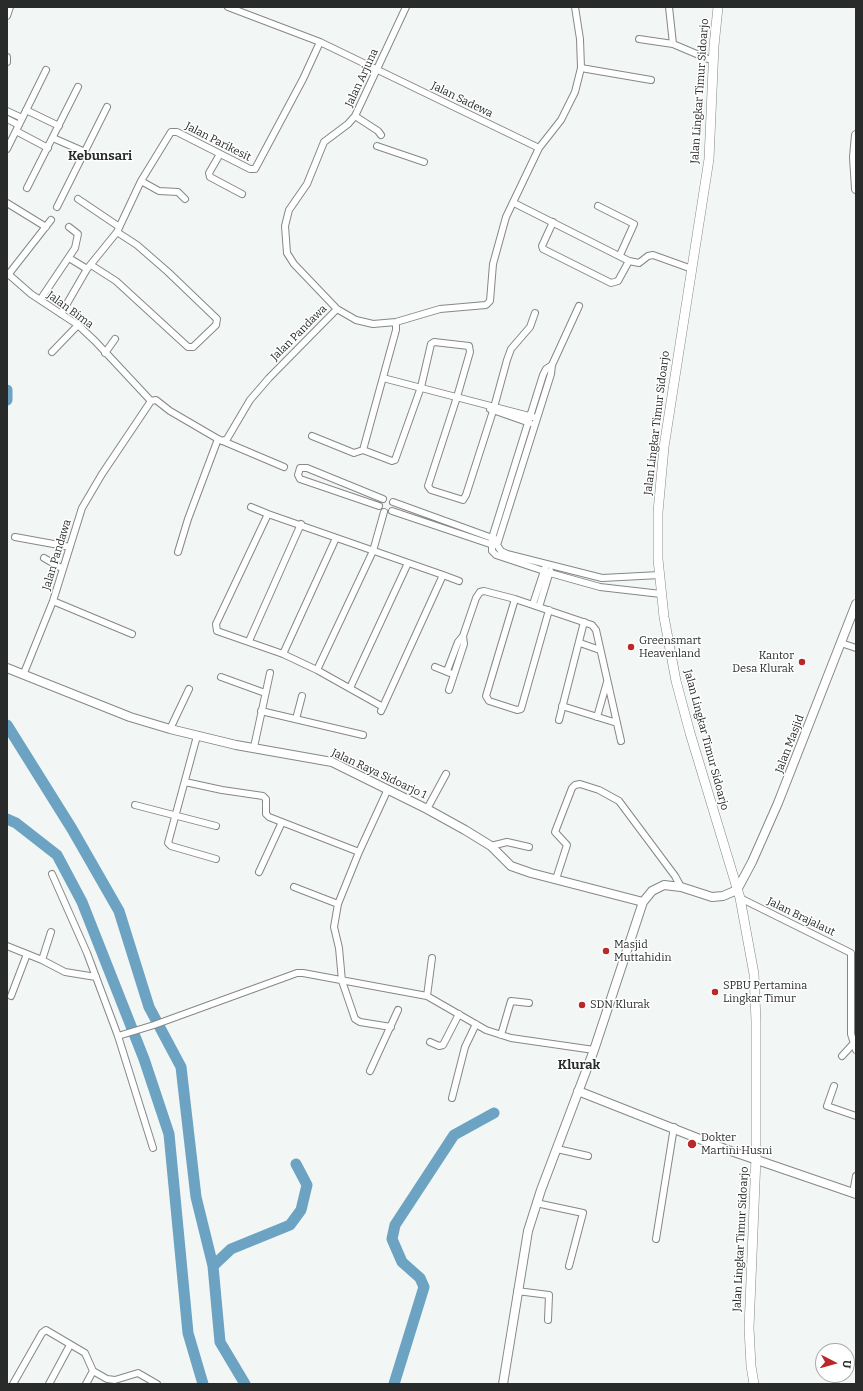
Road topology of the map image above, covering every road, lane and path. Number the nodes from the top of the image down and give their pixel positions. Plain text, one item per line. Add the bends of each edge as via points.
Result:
1 (10, 7) edge
2 (228, 7) edge
3 (406, 7) edge
4 (575, 7) edge
5 (669, 7) edge
6 (718, 7) edge
7 (7, 16) edge
8 (639, 39) dead end
9 (320, 42) junction
10 (673, 44) junction
11 (7, 57) edge
12 (713, 61) junction
13 (7, 62) edge
14 (582, 68) junction
15 (46, 70) dead end
16 (376, 71) junction
17 (650, 80) dead end
18 (78, 87) dead end
19 (107, 108) dead end
20 (26, 110) junction
21 (7, 111) edge
22 (355, 116) junction
23 (7, 118) edge
24 (21, 121) junction
25 (59, 126) junction
26 (16, 132) junction
27 (381, 135) dead end
28 (856, 135) edge
29 (53, 138) junction
30 (377, 146) dead end
31 (48, 148) junction
32 (539, 148) junction
33 (7, 149) edge
34 (85, 152) junction
35 (220, 154) junction
36 (424, 162) dead end
37 (141, 181) junction
38 (27, 188) dead end
39 (856, 189) edge
40 (242, 194) dead end
41 (78, 199) dead end
42 (185, 199) dead end
43 (7, 203) edge
44 (514, 203) junction
45 (598, 206) dead end
46 (57, 207) dead end
47 (51, 220) dead end
48 (553, 222) junction
49 (46, 227) junction
50 (69, 228) dead end
51 (118, 228) junction
52 (620, 255) junction
53 (69, 258) junction
54 (630, 261) junction
55 (89, 267) junction
56 (692, 268) junction
57 (8, 274) edge
58 (40, 300) junction
59 (579, 306) dead end
60 (337, 309) junction
61 (536, 313) dead end
62 (61, 314) junction
63 (396, 322) junction
64 (78, 325) junction
65 (115, 338) dead end
66 (52, 352) dead end
67 (105, 353) junction
68 (383, 378) junction
69 (421, 387) junction
70 (457, 397) junction
71 (151, 401) junction
72 (492, 408) junction
73 (532, 420) junction
74 (312, 436) dead end
75 (220, 440) junction
76 (363, 450) junction
77 (284, 467) dead end
78 (319, 473) junction
79 (316, 484) junction
80 (383, 499) junction
81 (393, 502) junction
82 (379, 506) junction
83 (251, 507) dead end
84 (392, 510) junction
85 (384, 512) junction
86 (268, 514) junction
87 (301, 524) junction
88 (15, 537) dead end
89 (336, 538) junction
90 (494, 542) junction
91 (70, 547) junction
92 (373, 551) junction
93 (178, 552) dead end
94 (44, 558) dead end
95 (408, 563) junction
96 (549, 565) junction
97 (63, 569) junction
98 (547, 572) junction
99 (660, 575) junction
100 (443, 576) junction
101 (602, 578) junction
102 (630, 578) junction
103 (615, 579) junction
104 (459, 581) dead end
105 (600, 587) junction
106 (615, 589) junction
107 (629, 591) junction
108 (661, 594) junction
109 (515, 599) junction
110 (53, 601) junction
111 (856, 604) edge
112 (536, 606) junction
113 (549, 610) junction
114 (584, 622) junction
115 (132, 634) dead end
116 (463, 636) junction
117 (249, 642) junction
118 (841, 643) junction
119 (580, 644) junction
120 (856, 648) edge
121 (600, 650) junction
122 (283, 654) junction
123 (7, 668) edge
124 (435, 668) dead end
125 (317, 670) junction
126 (447, 671) junction
127 (24, 673) junction
128 (270, 673) dead end
129 (454, 674) junction
130 (221, 677) dead end
131 (607, 681) junction
132 (350, 688) junction
133 (189, 689) dead end
134 (449, 690) dead end
135 (265, 693) junction
136 (302, 696) dead end
137 (562, 706) junction
138 (261, 711) junction
139 (597, 717) junction
140 (296, 719) junction
141 (559, 720) dead end
142 (617, 723) junction
143 (170, 729) junction
144 (363, 735) dead end
145 (197, 736) junction
146 (621, 741) dead end
147 (254, 747) junction
148 (446, 774) dead end
149 (185, 782) junction
150 (388, 789) junction
151 (135, 805) dead end
152 (427, 809) junction
153 (175, 816) junction
154 (282, 822) junction
155 (216, 826) dead end
156 (491, 846) junction
157 (529, 847) dead end
158 (359, 852) junction
159 (216, 859) dead end
160 (260, 872) dead end
161 (52, 874) dead end
162 (556, 879) junction
163 (294, 887) dead end
164 (681, 887) junction
165 (739, 894) junction
166 (644, 902) junction
167 (338, 904) junction
168 (51, 932) dead end
169 (7, 946) edge
170 (854, 951) edge
171 (27, 954) junction
172 (432, 958) dead end
173 (42, 960) junction
174 (96, 977) junction
175 (342, 981) junction
176 (11, 996) dead end
177 (427, 996) junction
178 (529, 1003) dead end
179 (398, 1010) dead end
180 (459, 1014) junction
181 (476, 1024) junction
182 (391, 1027) junction
183 (121, 1035) junction
184 (501, 1035) junction
185 (430, 1042) dead end
186 (854, 1047) edge
187 (594, 1050) junction
188 (842, 1056) dead end
189 (370, 1071) dead end
190 (834, 1086) dead end
191 (578, 1091) junction
192 (452, 1098) dead end
193 (856, 1116) edge
194 (674, 1127) junction
195 (153, 1148) dead end
196 (556, 1149) junction
197 (588, 1156) dead end
198 (756, 1158) junction
199 (856, 1176) edge
200 (855, 1194) edge
201 (536, 1203) junction
202 (656, 1239) dead end
203 (569, 1266) dead end
204 (517, 1291) junction
205 (548, 1320) dead end
206 (70, 1345) junction
207 (93, 1371) junction
208 (126, 1376) junction
209 (13, 1384) edge
210 (50, 1384) edge
211 (86, 1384) edge
212 (122, 1384) edge
213 (157, 1384) edge
214 (503, 1384) edge
215 (754, 1384) edge

1 - 7 street
2 - 9 street, Jalan Sadewa
3 - 16 street, Jalan Arjuna
4 - 14 street, Jalan Pandawa
5 - 10 street
6 - 12 main road, Jalan Lingkar Timur Sidoarjo
8 - 10 street
9 - 16 street, Jalan Sadewa
9 - 35 street, Jalan Parikesit via 257,168 250,169
10 - 12 street
11 - 13 street
12 - 56 main road, Jalan Lingkar Timur Sidoarjo via 710,151
14 - 17 street
14 - 32 street, Jalan Pandawa via 567,110
15 - 20 street
16 - 22 street, Jalan Arjuna
16 - 32 street, Jalan Sadewa
18 - 25 street
19 - 34 street
20 - 24 street
20 - 25 street
21 - 24 street
22 - 27 street
22 - 60 street, Jalan Arjuna via 324,142 307,184 289,210 285,226 286,247 290,258
23 - 24 street
24 - 26 street
25 - 29 street
26 - 31 street
26 - 33 street
28 - 39 street
29 - 31 street
29 - 34 street
30 - 36 street
31 - 38 street
32 - 44 street, Jalan Pandawa
34 - 46 street
35 - 37 street, Jalan Parikesit via 177,132 171,132
35 - 40 street via 209,173 210,177
37 - 42 street via 159,191 178,192
37 - 51 street, Jalan Parikesit
41 - 51 street
43 - 49 street
44 - 48 street
44 - 63 street, Jalan Pandawa via 506,217 496,248 491,297 488,303 433,310
45 - 52 street via 634,224
47 - 49 street
48 - 52 street
48 - 54 street via 543,249 611,282 618,281
49 - 57 street
50 - 53 street via 78,236
51 - 55 street, Jalan Parikesit
51 - 55 street via 217,319 216,325 193,347 188,347 116,281
52 - 54 street
53 - 55 street
53 - 58 street
54 - 56 street via 639,263 653,255
55 - 62 street, Jalan Parikesit
56 - 99 main road, Jalan Lingkar Timur Sidoarjo via 664,448 658,512
57 - 58 street, Jalan Bima
58 - 62 street, Jalan Bima
59 - 73 street via 552,365 544,371 538,404
60 - 63 street, Jalan Pandawa via 364,322
60 - 75 street, Jalan Pandawa via 269,378 250,400 227,439
61 - 72 street via 530,326 509,354
62 - 64 street, Jalan Bima
63 - 68 street
64 - 66 street
64 - 67 street, Jalan Bima
65 - 67 street
67 - 71 street, Jalan Bima
68 - 69 street
68 - 76 street
69 - 70 street
69 - 70 street via 432,343 468,346 470,349
69 - 76 street via 396,459 392,461
70 - 72 street
70 - 72 street via 428,486 430,490 461,500 464,498
71 - 75 street via 156,400
71 - 91 street, Jalan Pandawa via 85,503
72 - 73 street
73 - 90 street
74 - 76 street via 354,453
75 - 77 street
75 - 93 street via 188,519
78 - 79 street
78 - 79 street via 303,467 300,469 300,479
78 - 80 street
79 - 82 street
80 - 81 street via 389,498
80 - 82 street
81 - 84 street
81 - 90 street
82 - 85 street
83 - 86 street
84 - 85 street
84 - 90 street
85 - 92 street
86 - 87 street
86 - 117 street via 216,626 217,631
87 - 89 street
87 - 117 street
88 - 91 street
89 - 92 street
89 - 122 street
90 - 96 street via 503,552
90 - 98 street via 492,551 496,556
91 - 97 street, Jalan Pandawa
92 - 95 street
92 - 125 street
94 - 97 street
95 - 100 street
95 - 132 street
96 - 98 street
96 - 101 street
97 - 110 street, Jalan Pandawa
98 - 105 street
98 - 112 street
99 - 102 street
99 - 108 main road, Jalan Lingkar Timur Sidoarjo
100 - 104 street
100 - 132 street via 382,709
101 - 103 street
101 - 105 street
102 - 103 street
102 - 107 street
103 - 106 street
105 - 106 street
106 - 107 street
107 - 108 street
108 - 165 main road, Jalan Lingkar Timur Sidoarjo via 676,681
109 - 112 street
109 - 113 street via 486,696 489,702 521,709
109 - 116 street via 480,592
110 - 115 street
110 - 127 street, Jalan Pandawa
111 - 118 street, Jalan Masjid
112 - 113 street
113 - 114 street
114 - 119 street
114 - 121 street via 595,626
116 - 126 street via 458,642
116 - 129 street via 464,644
117 - 122 street
118 - 120 street
118 - 165 street, Jalan Masjid
119 - 121 street
119 - 137 street
121 - 131 street
122 - 125 street
123 - 127 street, Jalan Raya Sidoarjo 1
124 - 126 street
125 - 132 street
126 - 129 street
127 - 143 street, Jalan Raya Sidoarjo 1 via 98,705
128 - 135 street
129 - 134 street
130 - 135 street
131 - 139 street
131 - 142 street
133 - 143 street
135 - 138 street
136 - 140 street
137 - 139 street
137 - 141 street
138 - 140 street
138 - 147 street
139 - 142 street
140 - 144 street
142 - 146 street
143 - 145 street, Jalan Raya Sidoarjo 1
145 - 147 street, Jalan Raya Sidoarjo 1
145 - 149 street
147 - 150 street, Jalan Raya Sidoarjo 1 via 332,762
148 - 152 street
149 - 153 street
149 - 154 street via 263,796 266,799 266,816
150 - 152 street, Jalan Raya Sidoarjo 1
150 - 158 street
151 - 153 street
152 - 156 street, Jalan Raya Sidoarjo 1
153 - 155 street
153 - 159 street via 169,845
154 - 158 street
154 - 160 street
156 - 157 street via 507,842
156 - 162 street, Jalan Raya Sidoarjo 1 via 511,866
158 - 167 street
161 - 174 street
162 - 164 street via 566,845 555,832 572,788 580,784 599,790 619,802
162 - 166 street, Jalan Raya Sidoarjo 1
163 - 167 street
164 - 165 street via 712,897
164 - 166 street via 660,887 649,893
165 - 170 street, Jalan Brajalaut
165 - 198 main road, Jalan Lingkar Timur Sidoarjo via 754,979
166 - 187 street
167 - 175 street via 334,928 340,948
168 - 173 street
169 - 171 street
170 - 186 street, Jalan Brajalaut via 850,1017
171 - 173 street
171 - 176 street
172 - 177 street
173 - 174 street via 65,972
174 - 183 street
175 - 177 street
175 - 182 street via 356,1020
175 - 183 street via 297,973 164,1022
177 - 180 street
178 - 184 street via 511,1002
179 - 182 street
180 - 181 street
180 - 185 street via 443,1045
181 - 184 street
181 - 192 street via 462,1058
182 - 189 street
183 - 195 street
184 - 187 street
186 - 188 street
187 - 191 street
190 - 193 street via 827,1105
191 - 194 street
191 - 196 street
194 - 198 street via 725,1149
194 - 202 street
196 - 197 street
196 - 201 street
198 - 200 street
198 - 215 main road, Jalan Lingkar Timur Sidoarjo via 749,1328
199 - 200 street
201 - 203 street via 583,1213
201 - 204 street
204 - 205 street via 550,1295
204 - 214 street
206 - 207 street via 85,1353
206 - 209 street via 48,1330 43,1331
206 - 210 street
207 - 208 street via 111,1380
207 - 211 street
208 - 212 street
208 - 213 street via 138,1373

